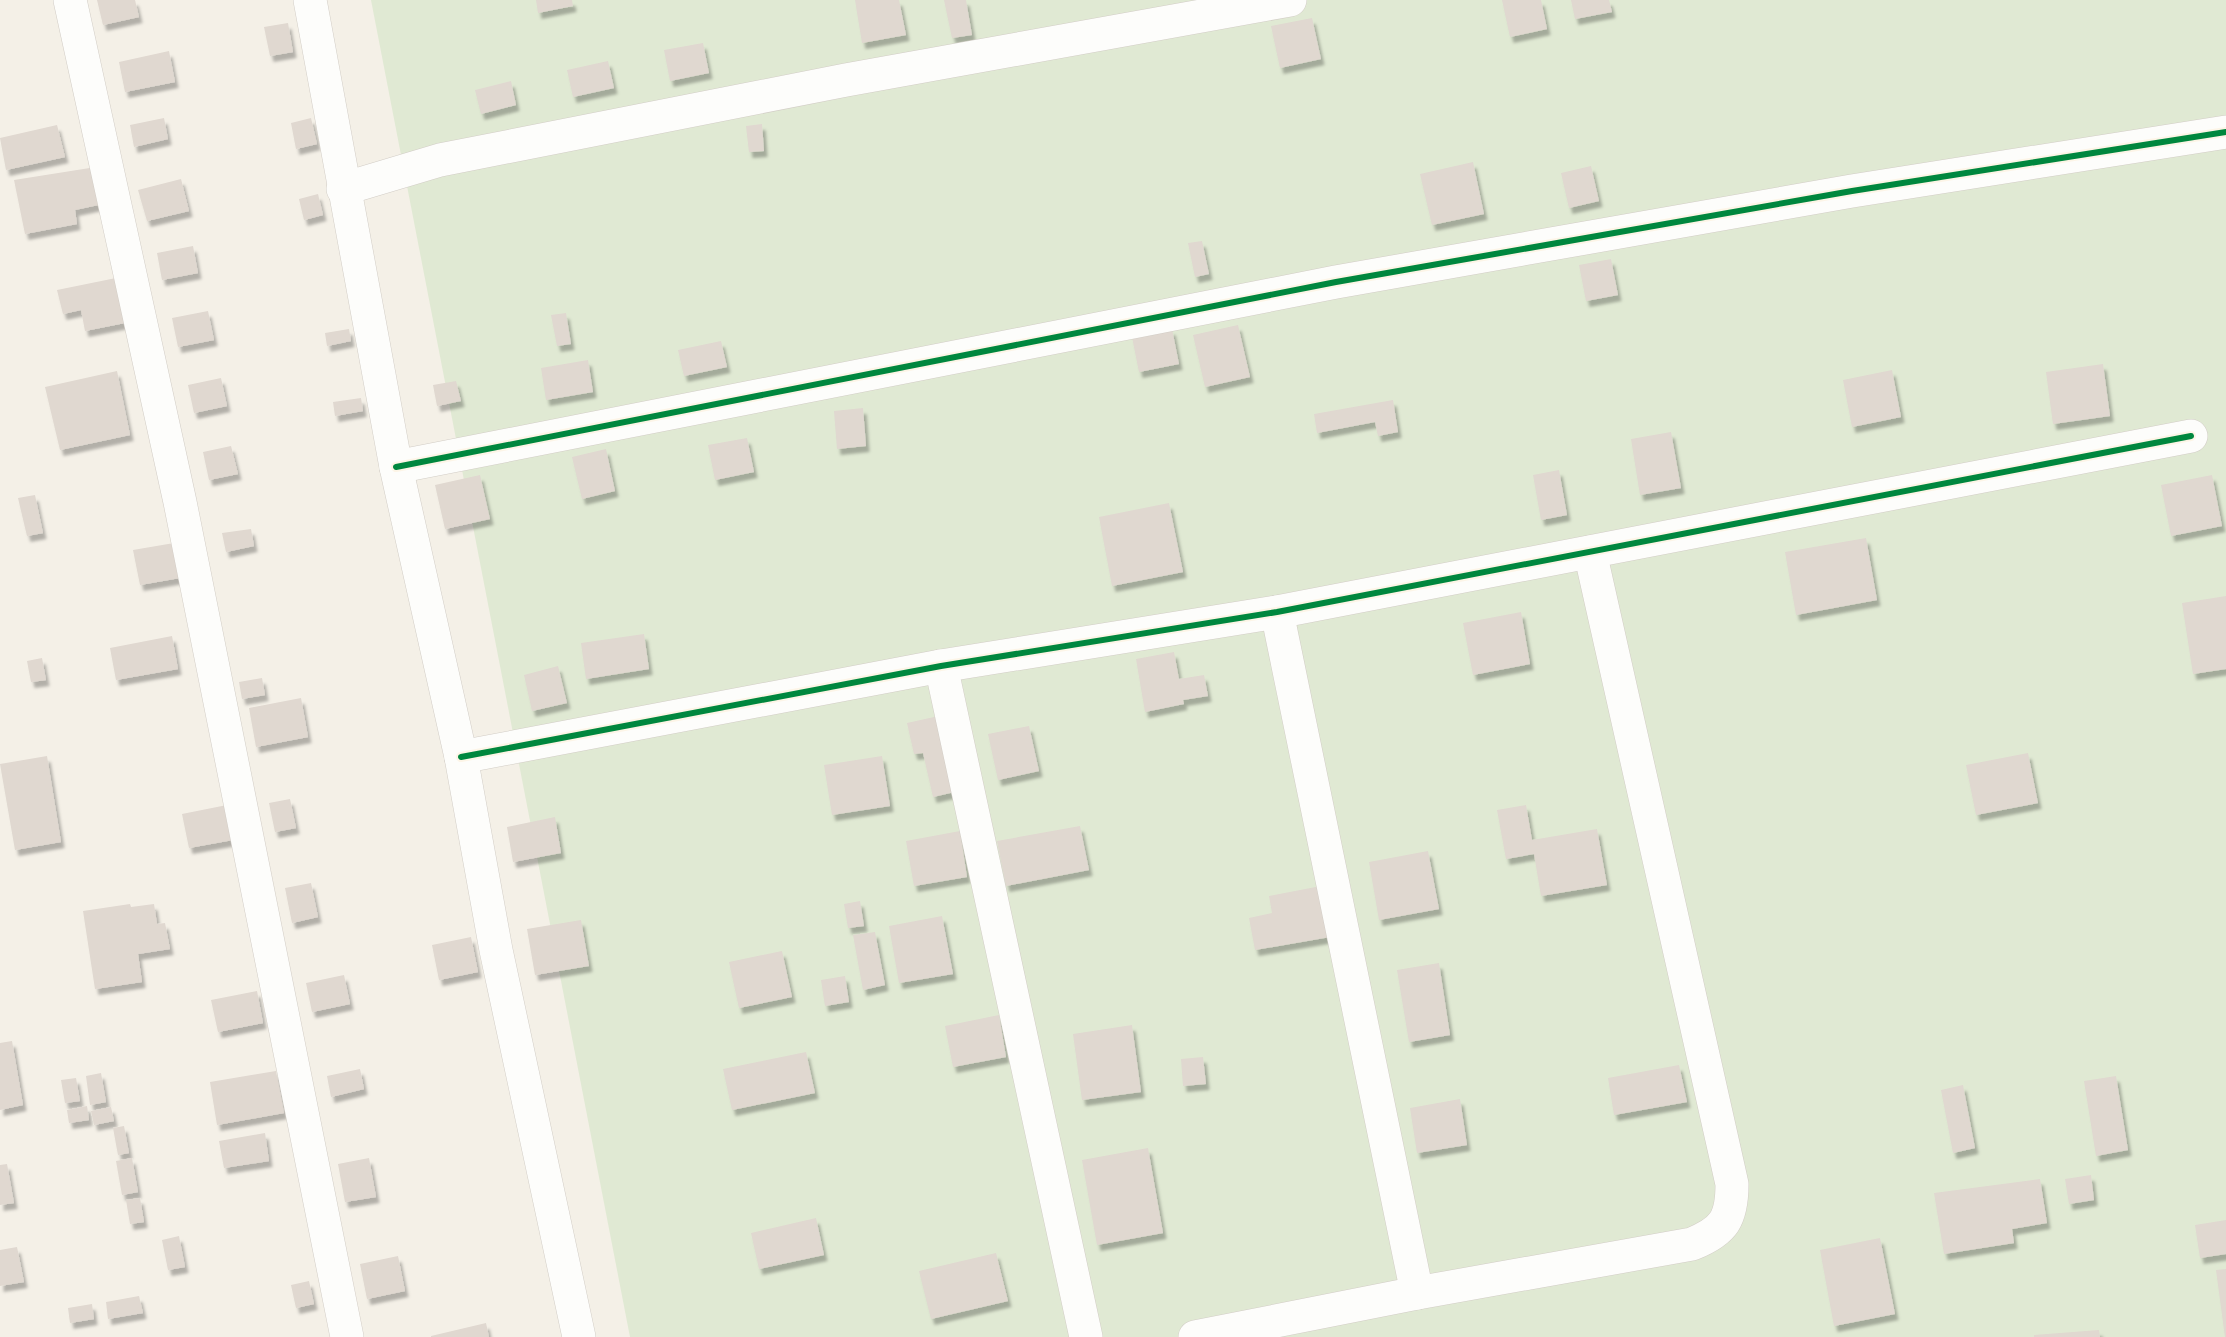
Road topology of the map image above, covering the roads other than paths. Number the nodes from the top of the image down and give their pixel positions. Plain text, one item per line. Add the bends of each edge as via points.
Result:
1 (70, 0) edge
2 (310, 0) edge
3 (1290, 0) edge
4 (2226, 132) edge
5 (343, 189) junction
6 (2191, 436) dead end
7 (396, 467) junction
8 (1590, 552) junction
9 (1277, 612) junction
10 (941, 666) junction
11 (461, 757) junction
12 (1417, 1293) junction
13 (347, 1337) edge
14 (579, 1337) edge
15 (1086, 1337) edge
16 (1195, 1337) edge

1 - 13 street via 180,502
2 - 5 street
3 - 5 street via 846,80 464,155
4 - 7 street via 1852,191 1336,282
5 - 7 street
6 - 8 street
7 - 11 street
8 - 9 street
8 - 12 street via 1732,1184 1732,1206 1713,1235 1692,1244
9 - 10 street
9 - 12 street
10 - 11 street
10 - 15 street
11 - 14 street via 496,950
12 - 16 street

